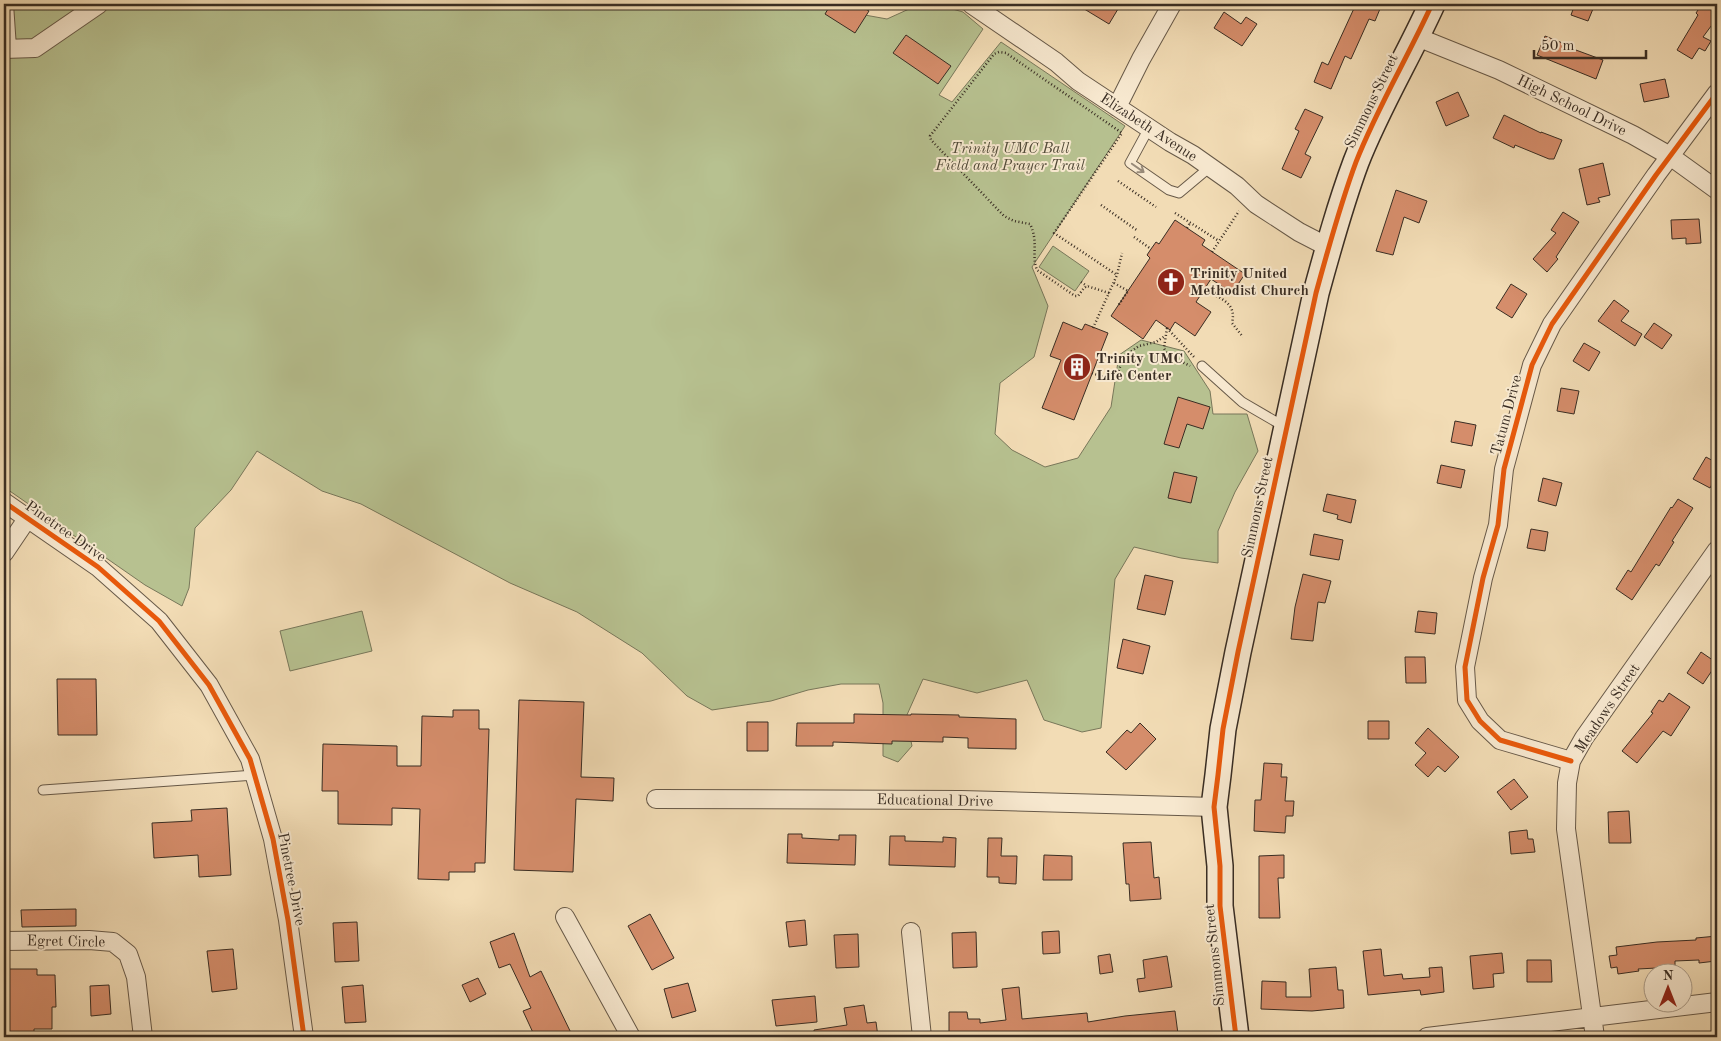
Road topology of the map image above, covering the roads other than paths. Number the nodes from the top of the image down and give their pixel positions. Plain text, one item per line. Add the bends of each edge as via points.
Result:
1 (4, 4) edge
2 (99, 4) edge
3 (971, 4) edge
4 (1172, 4) edge
5 (1432, 4) edge
6 (1417, 37) junction
7 (5, 49) edge
8 (1717, 93) edge
9 (1117, 107) junction
10 (1149, 128) junction
11 (1670, 156) junction
12 (1210, 167) junction
13 (1717, 190) edge
14 (1328, 247) junction
15 (1202, 366) road end
16 (1287, 428) junction
17 (4, 502) edge
18 (27, 519) junction
19 (1717, 550) edge
20 (4, 553) edge
21 (1571, 760) junction
22 (255, 775) junction
23 (43, 790) dead end
24 (656, 799) dead end
25 (1214, 808) junction
26 (565, 917) dead end
27 (910, 932) dead end
28 (4, 941) edge
29 (1717, 1002) edge
30 (1592, 1016) junction
31 (143, 1037) edge
32 (304, 1037) edge
33 (631, 1037) edge
34 (922, 1037) edge
35 (1236, 1037) edge
36 (1427, 1037) edge
37 (1595, 1037) edge

1 - 7 street
2 - 7 street via 35,48
3 - 9 street, Elizabeth Avenue
4 - 9 street
5 - 6 street, Simmons Street
6 - 11 street, High School Drive via 1499,70
6 - 14 street, Simmons Street via 1356,162
8 - 11 street, Tatum Drive
9 - 10 street, Elizabeth Avenue
10 - 12 street, Elizabeth Avenue
10 -> 12 lane via 1130,163 1168,190 1178,193
11 - 13 street, High School Drive
11 - 21 street, Tatum Drive via 1552,324 1532,365 1504,469 1498,526 1483,578 1465,667 1466,700 1480,721 1500,740
12 - 14 street, Elizabeth Avenue via 1238,186 1256,204
14 - 16 street, Simmons Street
15 - 16 lane via 1242,402
16 - 25 street, Simmons Street via 1223,729
17 - 18 street, Pinetree Drive
18 - 20 street
18 - 22 street, Pinetree Drive via 98,567 159,621 209,685 250,759
19 - 21 street, Meadows Street
21 - 30 street, Meadows Street via 1566,829
22 - 23 lane
22 - 32 street, Pinetree Drive via 288,920
24 - 25 street, Educational Drive via 970,800
25 - 35 street, Simmons Street via 1220,906
26 - 33 street
27 - 34 street
28 - 31 street, Egret Circle via 113,942 128,954 136,977
29 - 30 street
30 - 36 street
30 - 37 street, Meadows Street

